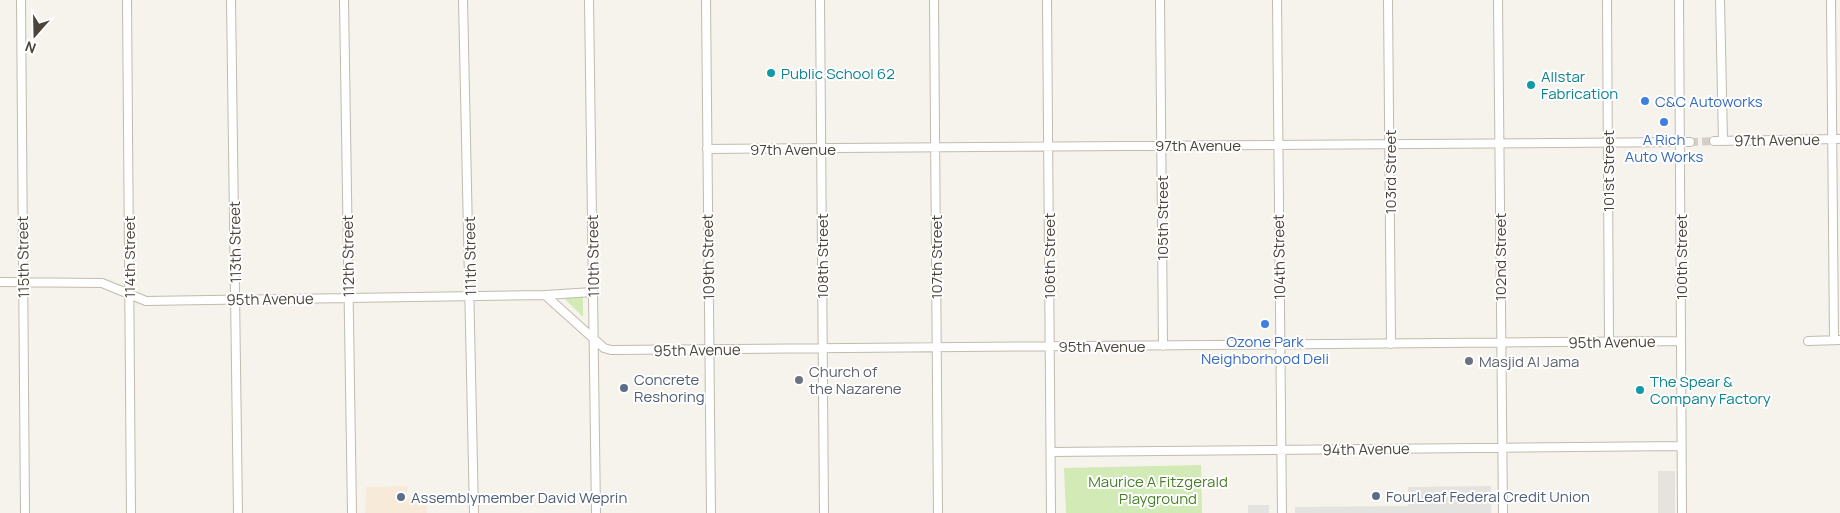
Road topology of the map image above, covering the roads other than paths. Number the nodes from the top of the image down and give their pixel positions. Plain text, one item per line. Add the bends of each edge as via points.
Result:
1 (21, 0) edge
2 (127, 0) edge
3 (231, 0) edge
4 (344, 0) edge
5 (463, 0) edge
6 (589, 0) edge
7 (706, 0) edge
8 (820, 0) edge
9 (934, 0) edge
10 (1047, 0) edge
11 (1160, 0) edge
12 (1277, 0) edge
13 (1388, 0) edge
14 (1498, 0) edge
15 (1607, 0) edge
16 (1679, 0) edge
17 (1720, 0) edge
18 (1831, 4) edge
19 (1840, 8) edge
20 (1836, 139) edge
21 (1723, 140) junction
22 (1714, 141) tunnel mouth
23 (1499, 142) junction
24 (1681, 142) junction
25 (1690, 142) tunnel mouth
26 (1608, 143) junction
27 (1278, 144) junction
28 (1389, 144) junction
29 (1162, 145) junction
30 (935, 148) junction
31 (1048, 148) junction
32 (707, 149) junction
33 (821, 149) junction
34 (0, 282) edge
35 (23, 282) junction
36 (593, 292) junction
37 (129, 293) junction
38 (471, 296) junction
39 (545, 296) junction
40 (349, 298) junction
41 (235, 300) junction
42 (594, 340) junction
43 (1837, 340) edge
44 (1680, 341) junction
45 (1808, 341) dead end
46 (1609, 342) junction
47 (1500, 343) junction
48 (1391, 344) junction
49 (1280, 345) junction
50 (1163, 346) junction
51 (1050, 347) junction
52 (823, 348) junction
53 (936, 348) junction
54 (709, 349) junction
55 (1681, 446) junction
56 (1501, 448) junction
57 (1281, 450) junction
58 (1051, 452) junction
59 (25, 513) edge
60 (131, 513) edge
61 (238, 513) edge
62 (352, 513) edge
63 (474, 513) edge
64 (596, 513) edge
65 (711, 513) edge
66 (824, 513) edge
67 (938, 513) edge
68 (1051, 513) edge
69 (1282, 513) edge
70 (1503, 513) edge
71 (1682, 513) edge

1 - 35 street, 115th Street
2 - 37 street, 114th Street
3 - 41 street, 113th Street
4 - 40 street, 112th Street
5 - 38 street, 111th Street
6 - 36 street, 110th Street
7 - 32 street, 109th Street
8 - 33 street, 108th Street
9 - 30 street, 107th Street
10 - 31 street, 106th Street
11 - 29 street, 105th Street
12 - 27 street, 104th Street
13 - 28 street, 103rd Street
14 - 23 street, 102nd Street
15 - 26 street, 101st Street
16 - 24 street, 100th Street
17 - 21 street
18 - 19 street
18 - 20 street
20 - 21 street, 97th Avenue
20 - 43 street
21 - 22 street, 97th Avenue
23 - 26 street, 97th Avenue
23 - 28 street, 97th Avenue
23 - 47 street, 102nd Street
24 - 25 street, 97th Avenue
24 - 26 street, 97th Avenue
24 - 44 street, 100th Street
26 - 46 street, 101st Street
27 - 28 street, 97th Avenue
27 - 29 street, 97th Avenue
27 - 49 street, 104th Street
28 - 48 street, 103rd Street
29 - 31 street, 97th Avenue
29 - 50 street, 105th Street
30 - 31 street, 97th Avenue
30 - 33 street, 97th Avenue
30 - 53 street, 107th Street
31 - 51 street, 106th Street
32 - 33 street, 97th Avenue
32 - 54 street, 109th Street
33 - 52 street, 108th Street
34 - 35 street, 95th Avenue
35 - 37 street, 95th Avenue via 102,282
35 - 59 street, 115th Street
36 - 39 street, 95th Avenue
36 - 42 street, 110th Street
37 - 41 street, 95th Avenue via 146,301
37 - 60 street, 114th Street
38 - 39 street, 95th Avenue
38 - 40 street, 95th Avenue
38 - 63 street, 111th Street
39 - 42 street, 95th Avenue
40 - 41 street, 95th Avenue
40 - 62 street, 112th Street
41 - 61 street, 113th Street
42 - 54 street, 95th Avenue via 611,350
42 - 64 street, 110th Street
43 - 45 street
44 - 46 street, 95th Avenue
44 - 55 street, 100th Street
46 - 47 street, 95th Avenue
47 - 48 street, 95th Avenue
47 - 56 street, 102nd Street
48 - 49 street, 95th Avenue
49 - 50 street, 95th Avenue
49 - 57 street, 104th Street
50 - 51 street, 95th Avenue
51 - 53 street, 95th Avenue
51 - 58 street, 106th Street
52 - 53 street, 95th Avenue
52 - 54 street, 95th Avenue
52 - 66 street, 108th Street
53 - 67 street, 107th Street
54 - 65 street, 109th Street
55 - 56 street, 94th Avenue
55 - 71 street, 100th Street
56 - 57 street, 94th Avenue
56 - 70 street, 102nd Street
57 - 58 street, 94th Avenue
57 - 69 street, 104th Street
58 - 68 street, 106th Street

